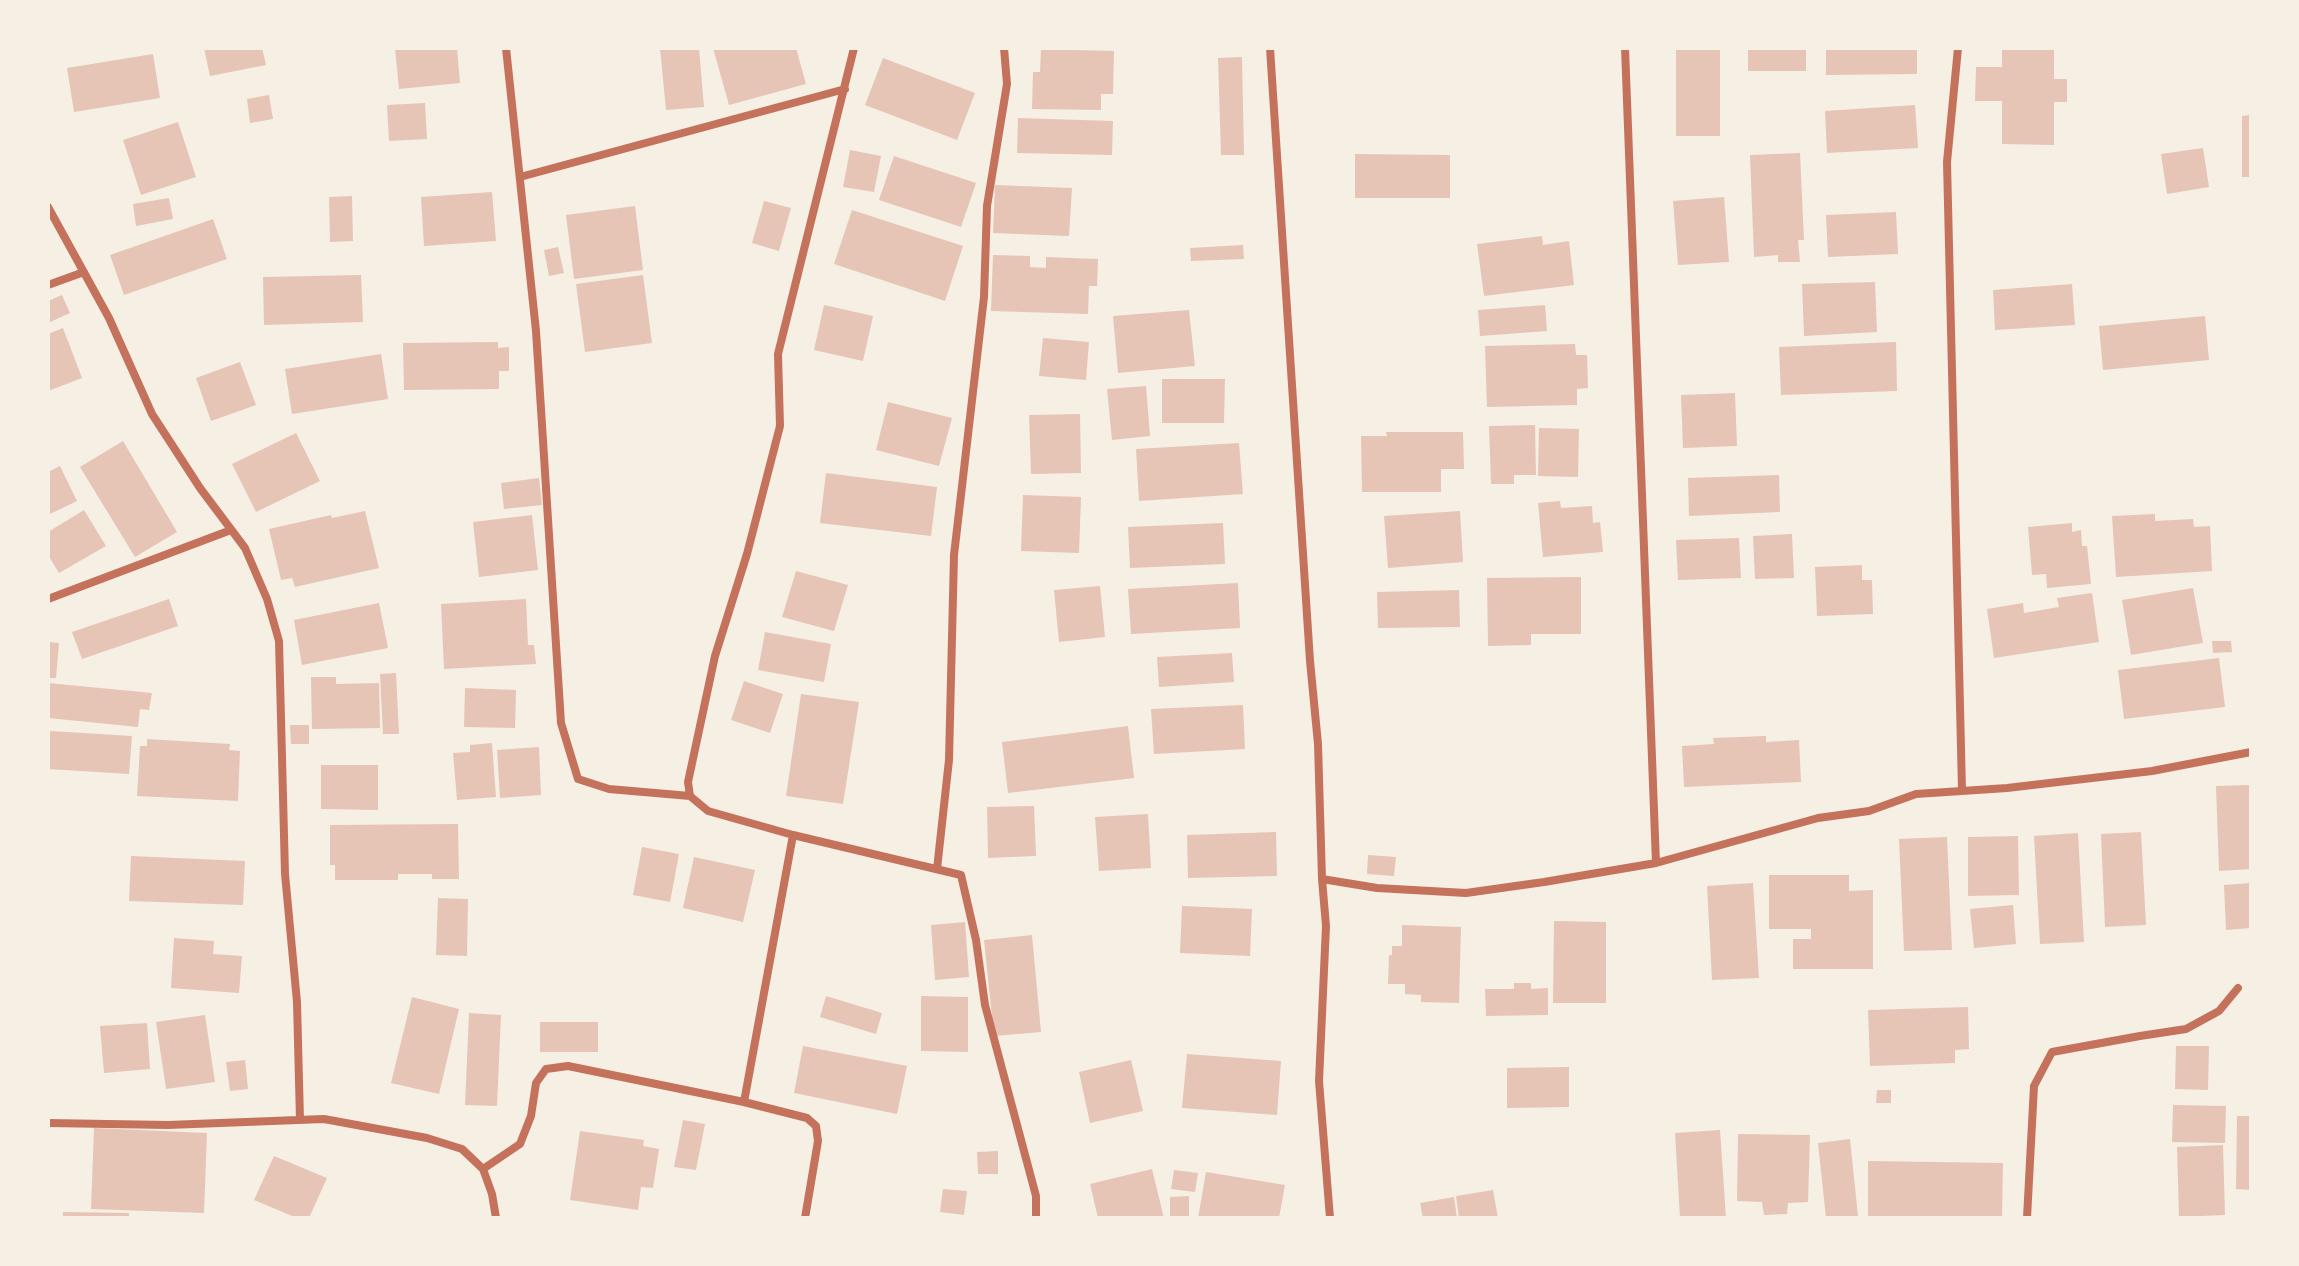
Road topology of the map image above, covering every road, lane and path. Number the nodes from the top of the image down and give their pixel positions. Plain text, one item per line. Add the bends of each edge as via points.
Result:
1 (506, 48) edge
2 (854, 48) edge
3 (1004, 48) edge
4 (1270, 48) edge
5 (1625, 48) edge
6 (1958, 48) edge
7 (845, 89) junction
8 (520, 177) junction
9 (48, 207) edge
10 (84, 272) junction
11 (48, 285) edge
12 (231, 530) junction
13 (48, 599) edge
14 (2251, 752) edge
15 (1962, 790) junction
16 (690, 796) junction
17 (793, 835) junction
18 (1656, 863) junction
19 (937, 869) junction
20 (1322, 879) junction
21 (2238, 988) dead end
22 (744, 1102) junction
23 (300, 1120) junction
24 (48, 1123) edge
25 (483, 1169) junction
26 (496, 1218) edge
27 (805, 1218) edge
28 (1036, 1218) edge
29 (1330, 1218) edge
30 (2027, 1218) edge

1 - 8 street
2 - 7 street
3 - 19 street via 1007,84 987,206 984,297 954,555 949,760
4 - 20 street via 1318,744
5 - 18 street
6 - 15 street via 1947,162
7 - 8 street
7 - 16 street via 778,354 780,426 715,656 688,782
8 - 16 street via 536,331 561,723 578,779 609,789
9 - 10 street
10 - 11 street
10 - 12 street via 152,414
12 - 13 street
12 - 23 street via 245,548 279,641 285,874 297,1002
14 - 15 street via 2152,771
15 - 18 street via 1916,794 1869,811 1818,818
16 - 17 street via 708,811
17 - 19 street
17 - 22 street
18 - 20 street via 1466,893
19 - 28 street via 961,875 985,1005 1036,1196
20 - 29 street via 1326,926 1319,1081
21 - 30 street via 2219,1011 2186,1029 2052,1052 2034,1086
22 - 25 street via 568,1066 546,1069 536,1083 520,1144
22 - 27 street via 798,1114 816,1126
23 - 24 street
23 - 25 street via 324,1119 427,1138 462,1149
25 - 26 street

